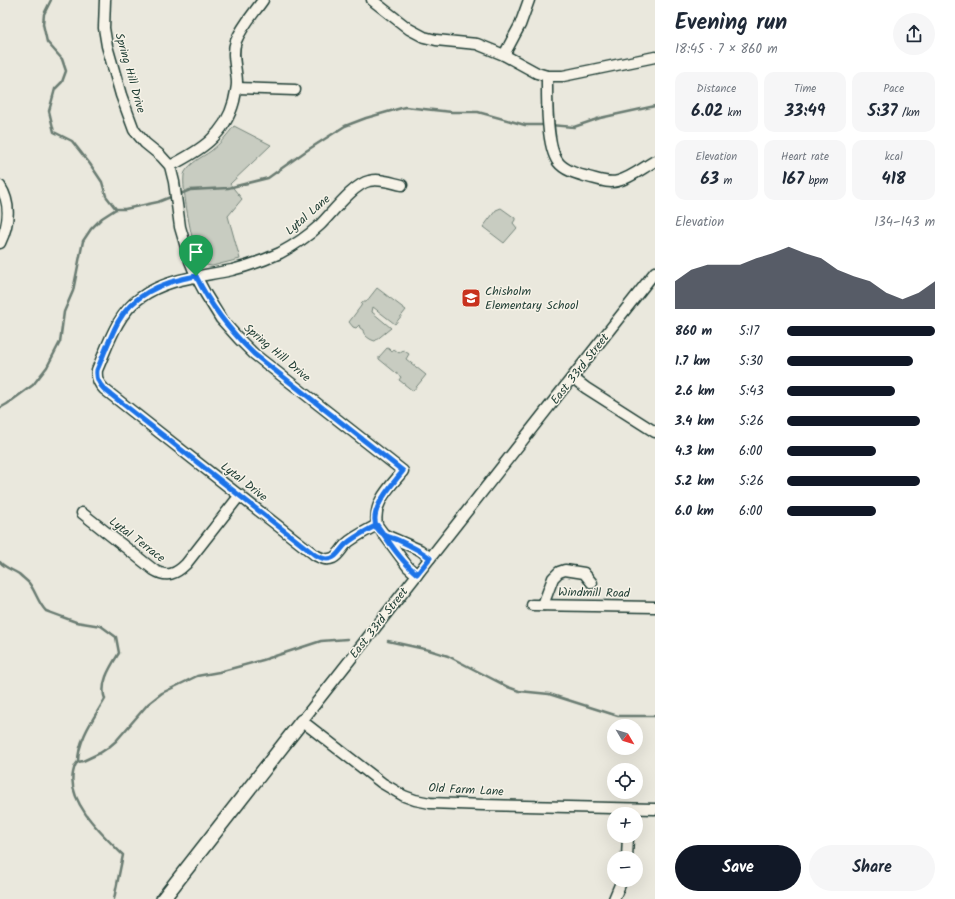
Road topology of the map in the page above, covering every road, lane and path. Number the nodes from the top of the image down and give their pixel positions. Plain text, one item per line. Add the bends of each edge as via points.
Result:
1 (105, 0) edge
2 (263, 0) edge
3 (372, 0) edge
4 (530, 0) edge
5 (385, 4) edge
6 (504, 54) junction
7 (655, 57) edge
8 (547, 76) junction
9 (237, 88) junction
10 (295, 90) dead end
11 (655, 161) edge
12 (170, 166) junction
13 (402, 185) dead end
14 (0, 186) edge
15 (0, 243) edge
16 (655, 272) edge
17 (196, 276) junction
18 (573, 378) junction
19 (99, 384) joint
20 (655, 432) edge
21 (240, 495) junction
22 (82, 513) dead end
23 (377, 525) junction
24 (383, 534) junction
25 (430, 558) junction
26 (417, 574) junction
27 (592, 583) dead end
28 (532, 605) dead end
29 (543, 605) junction
30 (655, 607) edge
31 (302, 721) junction
32 (655, 809) edge
33 (607, 810) edge
34 (643, 810) edge
35 (619, 887) edge
36 (163, 899) edge
37 (614, 899) edge

1 - 12 street, Spring Hill Drive via 104,28 107,46 134,130
2 - 9 street via 236,42 234,56
3 - 5 street
4 - 6 street
5 - 6 street via 410,29 424,36 436,40 477,44
6 - 8 street
7 - 8 street via 563,76
8 - 11 street via 547,107 552,149 558,162 565,168 579,175 617,182
9 - 10 street
9 - 12 street via 231,111 223,127 209,142
12 - 17 street, Spring Hill Drive via 180,227
13 - 17 street, Lytal Lane via 379,180 365,183 349,195 319,226 291,246 256,263
14 - 15 street via 8,211 6,231
16 - 18 street, East 33rd Street
17 - 19 street, Lytal Lane via 156,288 128,308 119,320 97,370
17 - 23 street, Spring Hill Drive via 221,319 239,340 403,471 380,501 375,517
18 - 20 street
18 - 25 street, East 33rd Street
19 - 21 street, Lytal Drive
21 - 22 street, Lytal Terrace via 180,571 172,574 160,574 154,570
21 - 23 street, Lytal Drive via 322,558 336,556 355,537
23 - 24 street
24 - 25 street via 420,550
24 - 26 street via 408,567
25 - 26 street, East 33rd Street
26 - 31 street, East 33rd Street
27 - 29 street via 584,573 565,570 558,572 553,578
28 - 29 street, Windmill Road
29 - 30 street, Windmill Road
31 - 33 street, Old Farm Lane via 382,783 415,800 430,803
31 - 36 main road, East 33rd Street
32 - 34 street, Old Farm Lane
35 - 37 street

